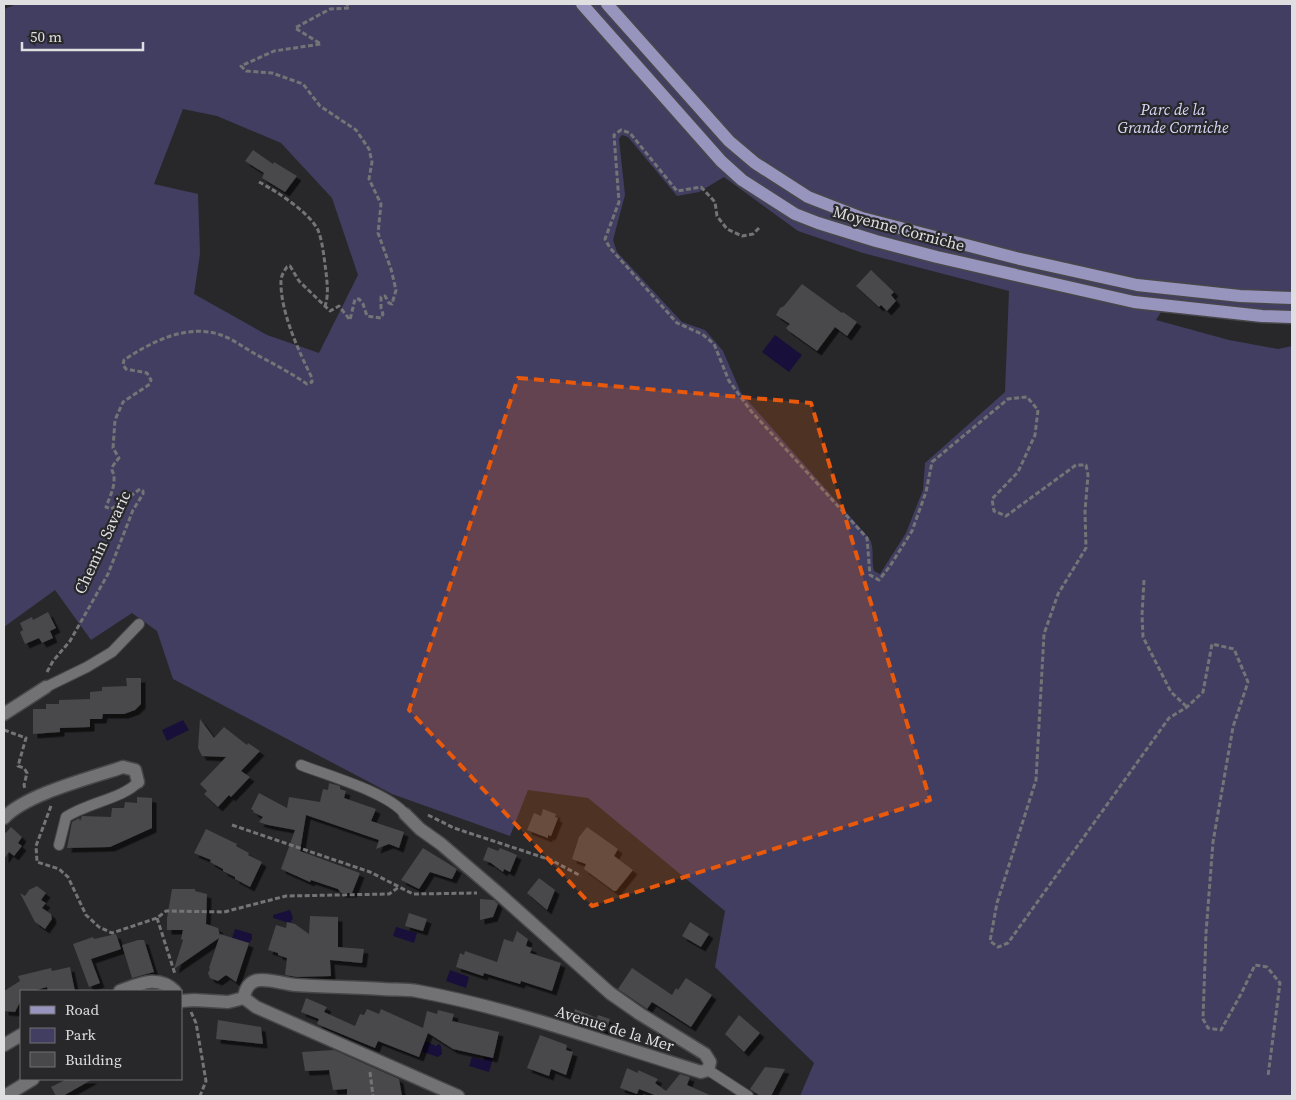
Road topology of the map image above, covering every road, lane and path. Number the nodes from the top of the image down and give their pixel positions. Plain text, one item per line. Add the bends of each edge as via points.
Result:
1 (347, 4) edge
2 (582, 4) edge
3 (607, 4) edge
4 (259, 182) dead end
5 (759, 228) dead end
6 (1292, 298) edge
7 (325, 307) junction
8 (1292, 317) edge
9 (1144, 580) dead end
10 (139, 624) dead end
11 (46, 687) junction
12 (1187, 707) junction
13 (4, 714) edge
14 (301, 765) dead end
15 (138, 782) joint
16 (405, 814) junction
17 (4, 818) edge
18 (232, 825) dead end
19 (59, 845) dead end
20 (581, 876) dead end
21 (399, 887) junction
22 (498, 892) junction
23 (175, 975) dead end
24 (123, 990) edge
25 (173, 990) edge
26 (244, 998) junction
27 (185, 1003) edge
28 (20, 1036) edge
29 (4, 1045) edge
30 (367, 1056) junction
31 (708, 1070) junction
32 (1268, 1076) dead end
33 (32, 1080) edge
34 (5, 1096) edge
35 (200, 1096) edge
36 (373, 1096) edge
37 (458, 1096) edge
38 (748, 1096) edge

1 - 7 path via 349,8 330,9 295,28 321,44 274,51 241,66 246,71 272,73 304,84 320,106 356,130 369,149 372,162 369,179 381,204 378,233 396,290 392,304 385,296 382,297 381,318 367,316 359,299 354,299 350,320 339,306 330,311
2 - 8 main road, Moyenne Corniche via 721,161 742,180 795,214 846,232 928,254 1134,302
3 - 6 main road, Moyenne Corniche via 729,141 755,163 808,197 862,218 1137,285
4 - 7 path via 280,193 318,230 328,298
5 - 12 path via 754,234 742,236 727,229 717,216 715,202 701,187 677,191 630,133 621,130 614,135 619,202 605,239 610,248 677,323 702,334 714,344 729,381 751,411 867,538 870,575 879,580 912,531 926,492 932,462 1008,399 1027,397 1038,410 1035,435 1018,472 992,499 994,511 1006,516 1076,465 1086,465 1086,548 1058,594 1044,634 1036,780 997,903 990,940 998,947 1008,943 1169,718
7 - 11 path, Chemin Savaric via 290,266 287,267 281,279 284,312 312,378 308,384 221,335 205,332 184,332 165,338 124,360 122,365 126,369 148,373 151,380 150,384 123,402 115,420 113,448 119,458 111,471 114,480 106,507 111,509 140,488 143,494 133,510 108,574 70,641 45,676
9 - 12 path via 1143,637 1171,692
10 - 11 lane via 112,652
11 - 13 street
12 - 32 path via 1203,692 1212,644 1234,649 1248,682 1233,727 1214,842 1203,1019 1208,1028 1221,1030 1255,965 1267,967 1280,984
14 - 16 lane, Avenue de la Mer via 384,797
15 - 17 street via 135,770 123,767 27,801
15 - 19 lane via 132,790 78,809 66,817
16 - 20 path via 416,810 454,828 551,860
16 - 22 street, Avenue de la Mer
18 - 21 path via 370,872
21 - 22 path via 413,894
21 - 23 path via 389,894 286,896 224,912 166,911 157,918
22 - 31 street, Avenue de la Mer via 610,993 705,1054 710,1062
24 - 25 street via 143,982 157,981 168,984
26 - 27 street via 228,1002
26 - 30 street via 256,1008
26 - 31 street, Avenue de la Mer via 245,988 260,979 294,985 416,991 511,1013 701,1072
27 - 35 path via 196,1023 206,1081
28 - 29 street
30 - 36 path
30 - 37 street
31 - 38 lane
33 - 34 street

